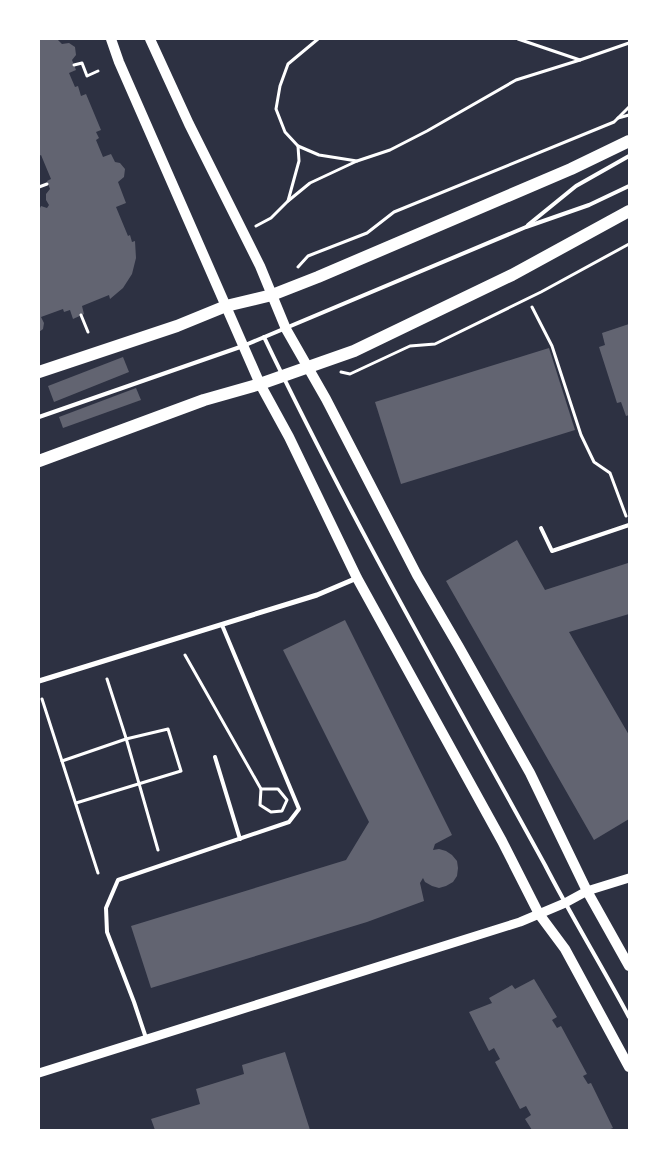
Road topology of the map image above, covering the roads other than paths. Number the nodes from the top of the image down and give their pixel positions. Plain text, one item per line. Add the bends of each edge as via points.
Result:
1 (111, 39) edge
2 (150, 39) edge
3 (629, 141) edge
4 (629, 156) edge
5 (629, 186) edge
6 (629, 211) edge
7 (526, 226) junction
8 (272, 295) junction
9 (226, 306) junction
10 (286, 328) junction
11 (264, 337) junction
12 (243, 346) junction
13 (308, 366) junction
14 (39, 372) edge
15 (283, 375) junction
16 (260, 384) junction
17 (39, 417) edge
18 (39, 461) edge
19 (629, 525) edge
20 (540, 528) dead end
21 (357, 578) junction
22 (222, 624) junction
23 (39, 681) edge
24 (215, 757) dead end
25 (240, 839) junction
26 (629, 878) edge
27 (588, 891) junction
28 (565, 903) junction
29 (539, 914) junction
30 (629, 966) edge
31 (629, 1017) edge
32 (146, 1039) junction
33 (629, 1067) edge
34 (39, 1073) edge

1 - 9 main road
2 - 8 main road via 246,234
3 - 8 main road via 571,169
4 - 7 lane via 576,186
5 - 7 lane via 589,205
6 - 13 main road via 512,275 354,350
7 - 10 lane
8 - 9 main road
8 - 10 main road
9 - 12 main road
9 - 14 main road via 177,326
10 - 11 lane
10 - 13 main road
11 - 12 lane
11 - 15 lane
12 - 16 main road
12 - 17 lane
13 - 15 main road
13 - 27 main road via 418,575 530,773
15 - 16 main road
15 - 28 lane via 363,532
16 - 18 main road via 204,400
16 - 21 main road via 290,437
19 - 20 lane via 552,551
21 - 22 street via 317,596
21 - 29 main road
22 - 23 street
22 - 25 lane via 300,808 290,822
24 - 25 lane
25 - 32 lane via 118,880 106,908 107,932
26 - 27 street
27 - 28 street
27 - 30 main road
28 - 29 street
28 - 31 lane
29 - 32 street
29 - 33 main road via 565,949
32 - 34 street

